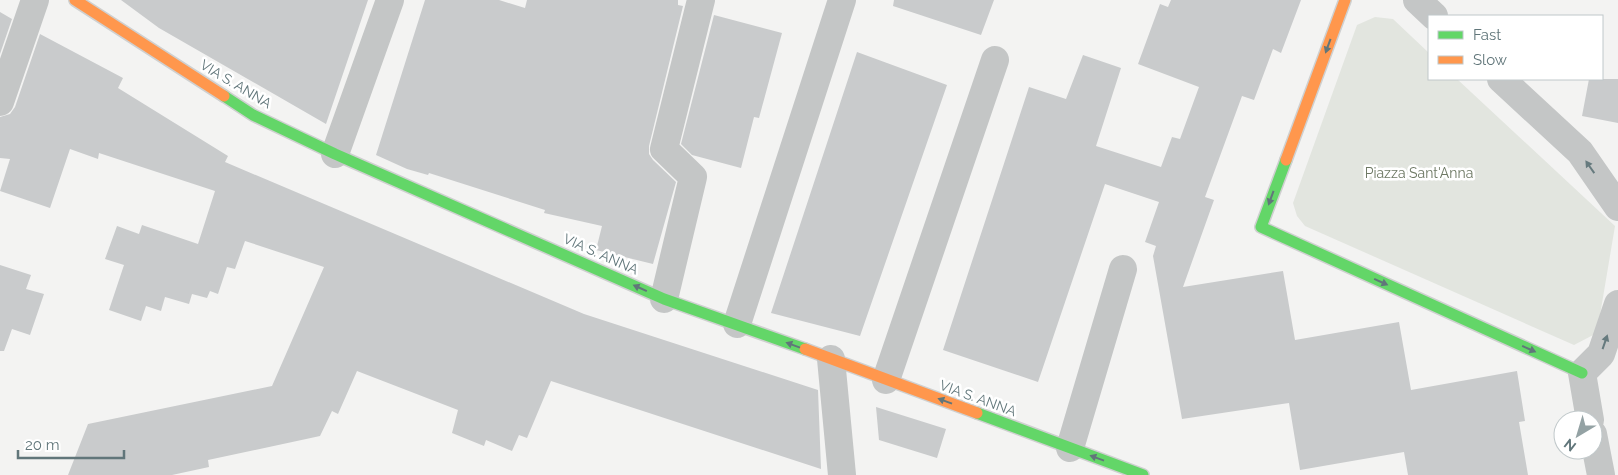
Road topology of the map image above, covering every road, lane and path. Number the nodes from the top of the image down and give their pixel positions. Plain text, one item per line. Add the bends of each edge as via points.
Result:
1 (35, 0) edge
2 (75, 0) edge
3 (390, 0) edge
4 (701, 0) edge
5 (842, 0) edge
6 (1345, 0) edge
7 (1417, 0) edge
8 (1433, 15) edge
9 (996, 60) dead end
10 (1502, 80) edge
11 (0, 102) edge
12 (335, 154) junction
13 (1618, 207) edge
14 (1123, 269) dead end
15 (664, 299) junction
16 (1618, 304) edge
17 (738, 324) junction
18 (832, 359) junction
19 (1582, 373) junction
20 (886, 380) junction
21 (1588, 410) edge
22 (1070, 448) junction
23 (1597, 460) edge
24 (842, 475) edge
25 (1143, 475) edge
26 (1600, 475) edge

1 - 11 street
2 - 12 street, VIA S. ANNA via 253,115
3 - 12 street
4 - 15 street via 664,149 693,177
5 - 17 street
6 -> 19 street via 1261,227
7 - 8 street
9 - 20 street
13 -> 10 street via 1580,152
15 -> 12 street, VIA S. ANNA
14 - 22 street
15 - 17 street, VIA S. ANNA
19 -> 16 street via 1601,354
18 -> 17 street, VIA S. ANNA
18 - 20 street, VIA S. ANNA
18 - 24 street
19 - 21 street
22 -> 20 street, VIA S. ANNA
25 -> 22 street, VIA S. ANNA
23 - 26 street

